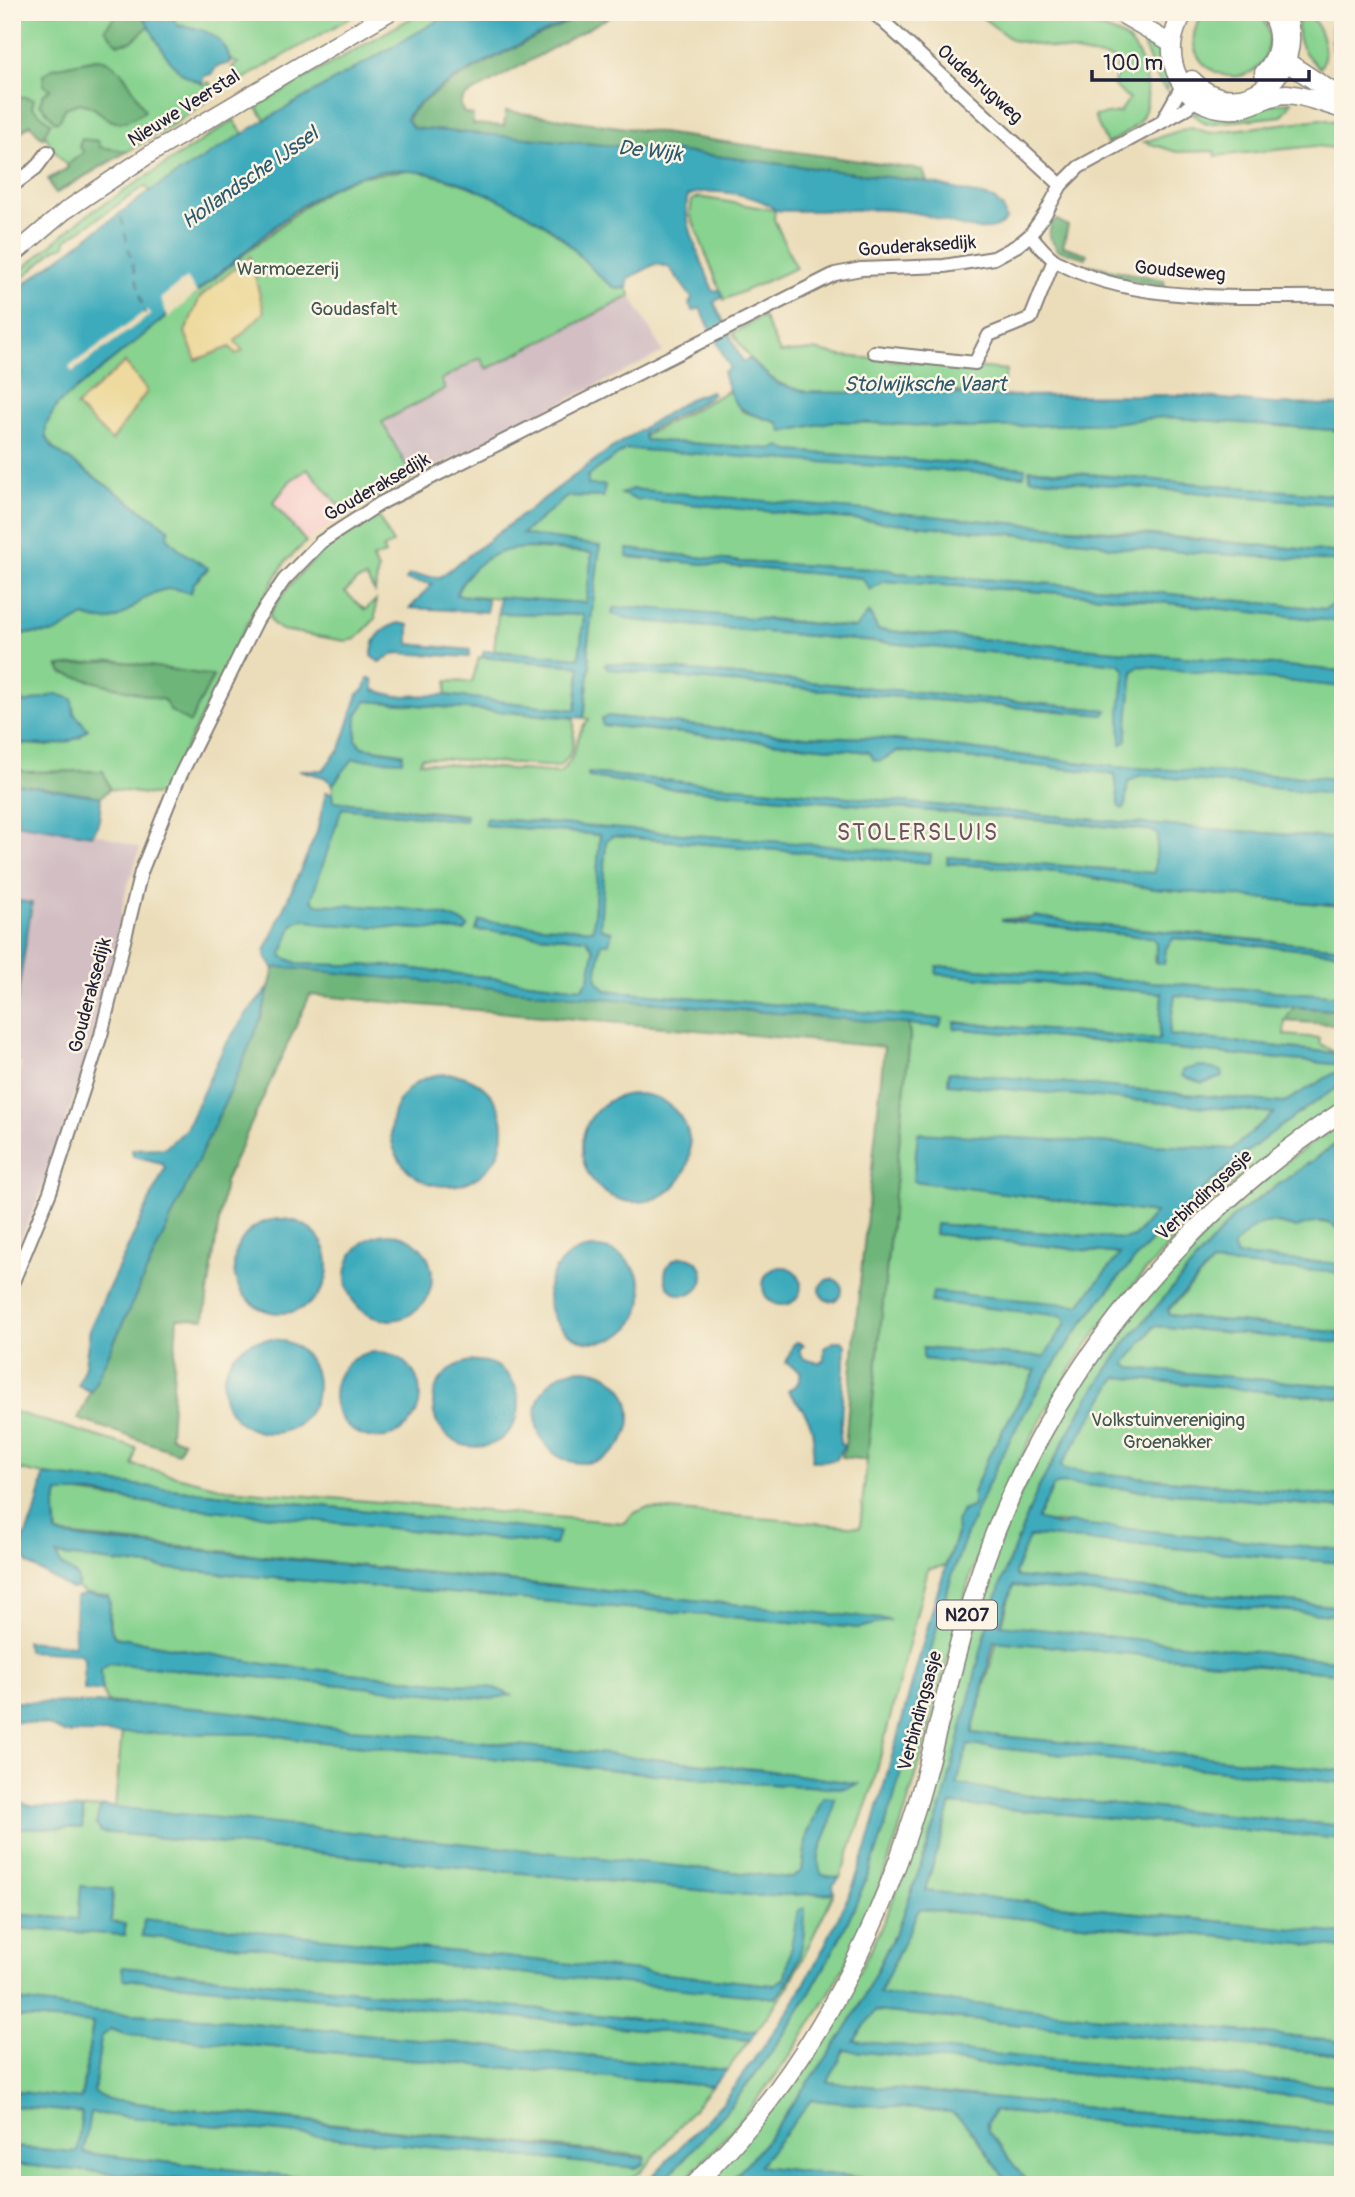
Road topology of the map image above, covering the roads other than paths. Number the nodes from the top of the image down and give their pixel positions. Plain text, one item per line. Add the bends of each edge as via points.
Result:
1 (390, 12) edge
2 (873, 12) edge
3 (1117, 12) edge
4 (1132, 12) edge
5 (1185, 12) edge
6 (1270, 12) edge
7 (1289, 16) edge
8 (1172, 37) junction
9 (1284, 56) junction
10 (1182, 86) junction
11 (1343, 89) edge
12 (1202, 95) junction
13 (1343, 99) edge
14 (1343, 109) edge
15 (1163, 121) junction
16 (48, 152) dead end
17 (1060, 185) junction
18 (12, 186) edge
19 (1030, 235) junction
20 (14, 253) edge
21 (1054, 260) junction
22 (1343, 297) edge
23 (874, 352) dead end
24 (1343, 1111) edge
25 (12, 1284) edge
26 (692, 2185) edge

1 - 20 main road, Nieuwe Veerstal via 149,154 65,211
2 - 17 street, Oudebrugweg
3 - 8 main road
4 - 8 main road
5 - 8 main road
6 - 9 main road
7 - 9 main road
8 - 10 main road via 1172,64
8 - 12 main road via 1180,39 1188,74
9 - 11 main road
9 - 12 main road via 1274,81 1246,96
9 - 13 main road
10 - 12 main road
10 - 15 street
12 - 14 main road via 1215,107 1234,110 1290,94
12 - 15 street, Gouderaksedijk
15 - 17 street, Gouderaksedijk via 1079,167
16 - 18 street
17 - 19 street, Gouderaksedijk
19 - 21 street, Goudseweg
19 - 25 street, Gouderaksedijk via 1007,252 982,261 835,274 381,503 321,542 284,580 257,620 156,826 101,1035 50,1192
21 - 22 street, Goudseweg via 1094,279 1141,290
21 - 23 street via 1031,318 989,335 975,363
24 - 26 main road, Verbindingsasje / N207 via 1262,1170 1198,1226 1137,1291 1073,1379 1017,1481 971,1598 917,1803 871,1930 803,2050 736,2138

